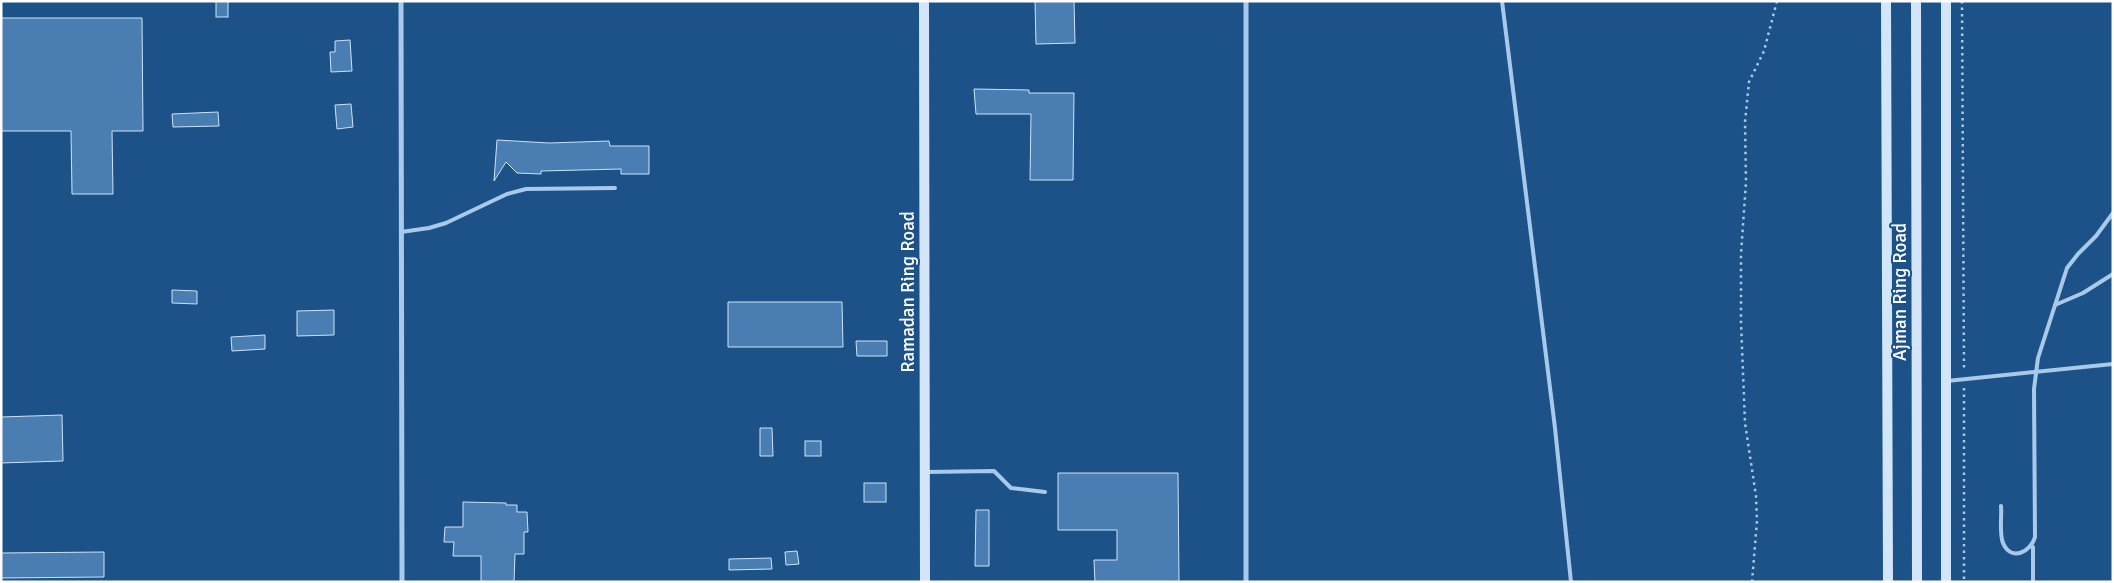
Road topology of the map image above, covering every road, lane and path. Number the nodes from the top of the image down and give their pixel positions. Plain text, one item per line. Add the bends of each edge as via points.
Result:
1 (400, 1) edge
2 (924, 1) edge
3 (1246, 1) edge
4 (1502, 1) edge
5 (1777, 1) edge
6 (1886, 1) edge
7 (1916, 1) edge
8 (1946, 1) edge
9 (1962, 1) edge
10 (615, 188) dead end
11 (2113, 212) edge
12 (401, 232) junction
13 (2113, 274) edge
14 (2055, 304) junction
15 (2113, 364) edge
16 (2035, 372) junction
17 (1964, 379) junction
18 (1947, 381) junction
19 (926, 472) junction
20 (1045, 492) dead end
21 (2001, 506) dead end
22 (2033, 546) junction
23 (402, 582) edge
24 (925, 582) edge
25 (1246, 582) edge
26 (1571, 582) edge
27 (1752, 582) edge
28 (1888, 582) edge
29 (1917, 582) edge
30 (1946, 582) edge
31 (1964, 582) edge
32 (2033, 582) edge

1 - 12 street
2 - 19 main road, Ramadan Ring Road
3 - 25 street
4 - 26 lane
5 - 27 path via 1764,51 1749,82 1745,122 1741,322 1746,423 1756,496
6 - 28 main road, Ajman Ring Road
7 - 29 main road, Ajman Ring Road
8 - 18 main road
9 - 17 path
10 - 12 lane via 526,189 507,194 446,223
11 - 14 lane via 2096,236 2072,260
12 - 23 street
13 - 14 lane via 2083,293
14 - 16 lane
15 - 16 lane
16 - 17 lane
16 - 22 lane
17 - 18 lane
17 - 31 path
18 - 30 main road
19 - 20 lane via 994,471 1011,488
19 - 24 main road, Ramadan Ring Road
21 - 22 lane via 2003,543 2017,554
22 - 32 lane

